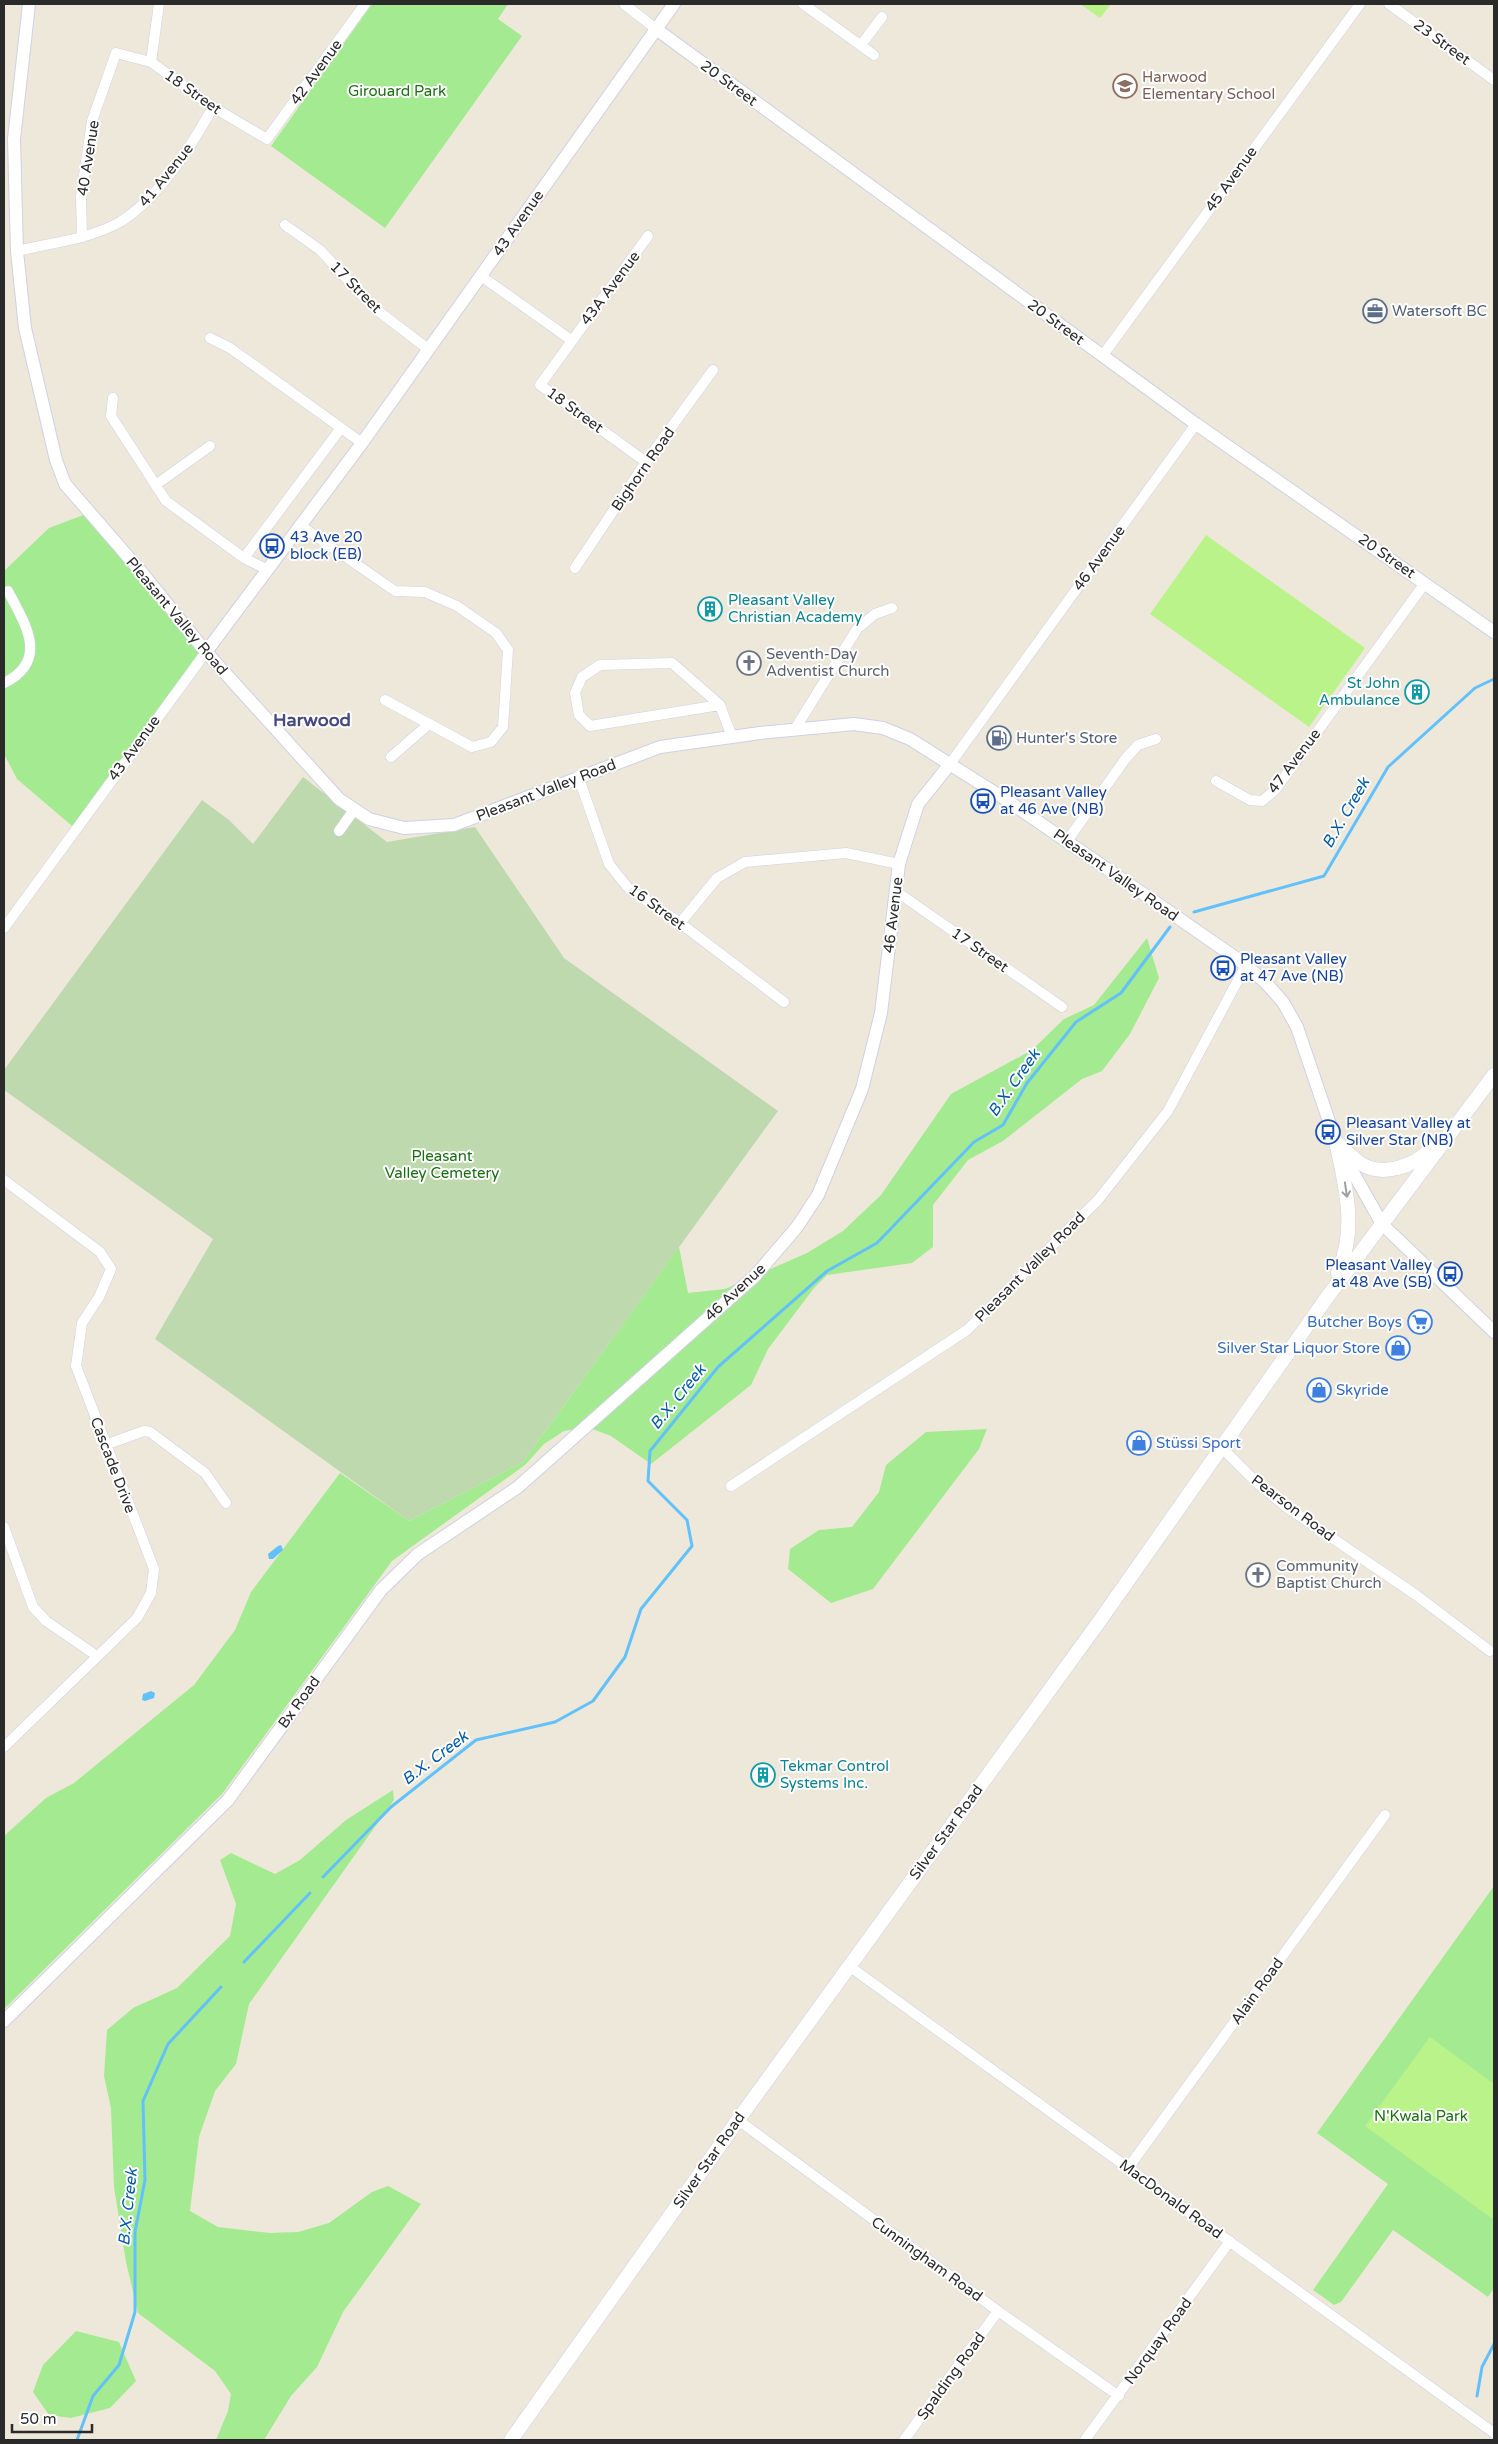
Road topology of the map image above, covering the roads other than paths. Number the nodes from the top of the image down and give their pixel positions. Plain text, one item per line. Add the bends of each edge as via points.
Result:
1 (29, 4) edge
2 (159, 4) edge
3 (365, 4) edge
4 (624, 4) edge
5 (674, 4) edge
6 (802, 4) edge
7 (1360, 4) edge
8 (1389, 4) edge
9 (882, 17) dead end
10 (656, 29) junction
11 (861, 45) junction
12 (116, 53) joint
13 (874, 55) dead end
14 (150, 62) junction
15 (1494, 80) edge
16 (213, 106) junction
17 (267, 139) joint
18 (285, 225) dead end
19 (82, 236) junction
20 (648, 236) dead end
21 (17, 251) junction
22 (481, 276) junction
23 (210, 338) dead end
24 (571, 340) junction
25 (428, 350) junction
26 (1103, 355) junction
27 (712, 370) dead end
28 (113, 398) dead end
29 (1196, 424) junction
30 (341, 428) junction
31 (362, 442) junction
32 (210, 446) dead end
33 (646, 462) junction
34 (156, 484) junction
35 (301, 526) junction
36 (244, 558) junction
37 (574, 568) dead end
38 (268, 570) junction
39 (1425, 583) junction
40 (8, 590) dead end
41 (892, 608) dead end
42 (1494, 632) edge
43 (206, 652) junction
44 (4, 683) edge
45 (385, 700) dead end
46 (720, 705) junction
47 (430, 724) junction
48 (795, 729) junction
49 (732, 737) junction
50 (1156, 739) dead end
51 (390, 757) dead end
52 (950, 764) junction
53 (578, 776) junction
54 (1216, 781) dead end
55 (354, 810) junction
56 (339, 831) dead end
57 (1067, 841) junction
58 (899, 864) junction
59 (897, 892) junction
60 (7, 915) edge
61 (680, 923) junction
62 (4, 928) edge
63 (1246, 965) junction
64 (784, 1002) dead end
65 (1062, 1007) dead end
66 (1494, 1075) edge
67 (1461, 1118) junction
68 (1336, 1142) junction
69 (4, 1180) edge
70 (1382, 1224) junction
71 (1328, 1296) junction
72 (1494, 1332) edge
73 (612, 1404) joint
74 (105, 1445) junction
75 (1222, 1448) junction
76 (731, 1486) dead end
77 (226, 1503) dead end
78 (4, 1526) edge
79 (8, 1550) edge
80 (1490, 1651) dead end
81 (97, 1656) junction
82 (6, 1742) edge
83 (1386, 1815) dead end
84 (849, 1966) junction
85 (4, 2021) edge
86 (738, 2120) junction
87 (1128, 2168) junction
88 (1230, 2242) junction
89 (998, 2311) junction
90 (1119, 2396) junction
91 (1494, 2433) edge
92 (511, 2440) edge
93 (904, 2440) edge
94 (1085, 2440) edge

1 - 21 street, Pleasant Valley Road via 14,139
2 - 14 street
3 - 17 street, 42 Avenue
4 - 10 street, 20 Street
5 - 10 street, 43 Avenue
6 - 11 street
7 - 26 street, 45 Avenue
8 - 15 street, 23 Street
9 - 11 street
10 - 22 street, 43 Avenue
10 - 26 street, 20 Street
11 - 13 street
12 - 14 street, 18 Street
12 - 19 street, 40 Avenue via 92,121 81,196
14 - 16 street, 18 Street
16 - 17 street, 18 Street
16 - 19 street, 41 Avenue via 190,147 139,209 119,223
18 - 25 street, 17 Street via 320,250 374,307
19 - 21 street, 41 Avenue
20 - 24 street, 43A Avenue
21 - 43 street, Pleasant Valley Road via 25,328 56,460 65,484
22 - 24 street
22 - 25 street, 43 Avenue
23 - 30 street via 230,348
24 - 33 street, 18 Street via 540,385
25 - 31 street, 43 Avenue
26 - 29 street, 20 Street
27 - 33 street, Bighorn Road
28 - 34 street via 111,416
29 - 39 street, 20 Street
29 - 52 street, 46 Avenue
30 - 31 street
30 - 36 street
31 - 35 street, 43 Avenue
32 - 34 street
33 - 37 street, Bighorn Road
34 - 36 street via 166,501
35 - 38 street, 43 Avenue
35 - 47 street via 396,591 424,592 457,606 496,633 508,650 503,727 491,742 472,747
36 - 38 street
38 - 43 street, 43 Avenue
39 - 42 street, 20 Street
39 - 54 street, 47 Avenue via 1275,790 1262,801 1250,800
40 - 44 street via 28,629 31,650 24,669
41 - 48 street via 874,614 857,630
43 - 55 street, Pleasant Valley Road via 339,798
43 - 60 street, 43 Avenue
45 - 47 street
46 - 46 street via 672,663 600,665 582,677 575,693 579,715 590,726
46 - 49 street
47 - 51 street
48 - 49 street, Pleasant Valley Road
48 - 52 street, Pleasant Valley Road via 854,724 883,728 910,739
49 - 53 street, Pleasant Valley Road via 660,747
50 - 57 street via 1138,745 1126,758
52 - 57 street, Pleasant Valley Road
52 - 58 street, 46 Avenue via 918,804
53 - 55 street, Pleasant Valley Road via 454,825 404,828 369,819
53 - 61 street, 16 Street via 609,864 629,889
55 - 56 street
57 - 63 street, Pleasant Valley Road
58 - 59 street, 46 Avenue
58 - 61 street via 846,853 745,862 717,878
59 - 65 street, 17 Street
59 - 73 street, 46 Avenue via 880,1013 862,1089 818,1195 797,1227 756,1276
60 - 62 street, 43 Avenue
61 - 64 street, 16 Street
63 - 68 street, Pleasant Valley Road via 1283,1002 1297,1027
63 - 76 street, Pleasant Valley Road via 1168,1111 1098,1200 967,1330
66 - 67 main road
67 - 68 main road via 1422,1158 1395,1169 1378,1170 1361,1164
67 - 70 main road, Silver Star Road
68 - 70 street, Pleasant Valley Road
68 -> 71 main road via 1346,1184 1349,1239
69 - 74 street, Cascade Drive via 100,1252 111,1269 99,1297 82,1323 76,1366
70 - 71 main road, Silver Star Road
70 - 72 street, Pleasant Valley Road
71 - 75 main road, Silver Star Road
73 - 85 street, Bx Road via 518,1487 418,1554 381,1590 228,1800
74 - 77 street via 144,1431 150,1432 205,1473
74 - 81 street, Cascade Drive via 154,1569 151,1593 137,1618
75 - 80 street, Pearson Road via 1286,1506 1416,1595
75 - 84 main road, Silver Star Road
78 - 79 street
79 - 81 street via 33,1608 46,1621
81 - 82 street, Cascade Drive
83 - 87 street, Alain Road
84 - 86 main road, Silver Star Road
84 - 87 street, MacDonald Road
86 - 89 street, Cunningham Road
86 - 92 main road, Silver Star Road
87 - 88 street, MacDonald Road
88 - 90 street, Norquay Road
88 - 91 street, MacDonald Road
89 - 90 street, Cunningham Road
89 - 93 street, Spalding Road
90 - 94 street, Norquay Road

